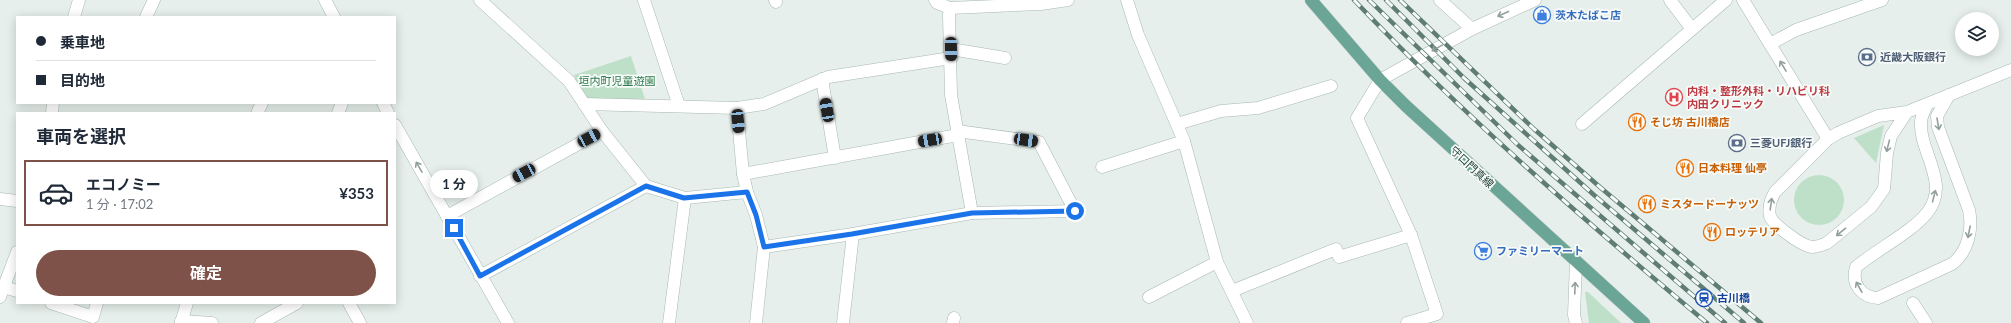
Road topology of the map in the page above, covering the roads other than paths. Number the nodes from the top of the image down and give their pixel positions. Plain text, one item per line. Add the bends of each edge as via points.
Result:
1 (79, 0) edge
2 (154, 0) edge
3 (325, 0) edge
4 (480, 0) edge
5 (644, 0) edge
6 (935, 0) edge
7 (1068, 0) edge
8 (1127, 0) edge
9 (1311, 0) edge
10 (1440, 0) edge
11 (1535, 0) edge
12 (1670, 0) edge
13 (1726, 0) edge
14 (1743, 0) edge
15 (1882, 0) edge
16 (950, 8) junction
17 (329, 15) edge
18 (74, 16) edge
19 (146, 16) edge
20 (1472, 29) junction
21 (1692, 29) junction
22 (1770, 44) junction
23 (951, 53) junction
24 (1005, 58) dead end
25 (2011, 70) edge
26 (822, 79) junction
27 (1380, 80) junction
28 (1331, 86) dead end
29 (1949, 96) junction
30 (584, 104) junction
31 (1927, 104) junction
32 (679, 106) junction
33 (737, 108) junction
34 (1907, 112) junction
35 (1177, 124) junction
36 (1582, 124) dead end
37 (396, 127) edge
38 (602, 131) junction
39 (958, 133) junction
40 (1828, 139) junction
41 (1184, 141) junction
42 (835, 158) junction
43 (1102, 167) dead end
44 (743, 174) junction
45 (646, 186) junction
46 (747, 192) junction
47 (684, 198) junction
48 (0, 199) edge
49 (16, 201) edge
50 (972, 213) junction
51 (447, 216) junction
52 (852, 234) junction
53 (1411, 235) junction
54 (764, 247) junction
55 (16, 255) edge
56 (1576, 261) junction
57 (1217, 262) junction
58 (480, 276) junction
59 (1232, 290) junction
60 (16, 291) edge
61 (2, 292) edge
62 (1149, 297) dead end
63 (1913, 303) dead end
64 (54, 304) edge
65 (97, 304) edge
66 (187, 304) edge
67 (295, 304) edge
68 (350, 304) edge
69 (181, 322) edge
70 (212, 323) edge
71 (261, 323) edge
72 (360, 323) edge
73 (508, 323) edge
74 (669, 323) edge
75 (756, 323) edge
76 (843, 323) edge
77 (1247, 323) edge
78 (1407, 323) edge
79 (1576, 323) edge
80 (1644, 323) edge
81 (1926, 323) edge

1 - 18 street
2 - 19 street
3 - 17 street
4 - 30 street via 569,81
5 - 32 street
6 - 16 street
7 - 16 street via 1041,4
8 - 35 street via 1138,35
9 - 27 main road, 守口門真線
10 - 20 street
11 -> 20 street
12 - 21 street
13 - 21 street
14 - 22 street
15 - 22 street via 1796,30
16 - 23 street
20 -> 27 street
21 - 36 street
40 -> 22 street
23 - 24 street
23 - 26 street
23 - 39 street via 951,95
25 - 29 street
26 - 33 street via 764,104
26 - 42 street
27 - 53 street via 1357,118
27 - 56 main road, 守口門真線
28 - 35 street via 1258,108 1221,111
29 - 31 street
29 -> 31 street via 1937,116 1938,127 1969,210 1971,220 1966,244 1952,264 1878,298 1869,298 1857,286 1854,273 1856,267 1918,221 1928,212 1935,198 1934,170 1921,131 1921,120
30 - 32 street
30 - 38 street
31 - 34 street
32 - 33 street
33 - 44 street
34 - 40 street via 1878,116
34 -> 40 street via 1891,136 1884,189 1871,207 1827,243 1811,247 1776,224 1770,216 1770,201 1788,177
35 - 41 street
51 -> 37 street
38 - 45 street
38 - 51 street
39 - 42 street
39 - 50 street
39 - 50 street via 1039,142 1075,211
41 - 43 street
41 - 57 street
42 - 44 street
44 - 46 street
45 - 47 street
45 - 58 street
46 - 47 street
46 - 54 street
47 - 74 street
48 - 49 street
50 - 52 street
51 - 58 street
52 - 54 street
52 - 76 street
53 - 59 street via 1339,257 1336,249
53 - 78 street via 1437,314
54 - 75 street
55 - 61 street
79 -> 56 street
56 - 80 main road, 守口門真線
57 - 59 street
57 - 62 street
58 - 73 street
59 - 77 street
60 - 61 street
63 - 81 street
64 - 65 street via 93,317
66 - 69 street
67 - 71 street
68 - 72 street
69 - 70 street

